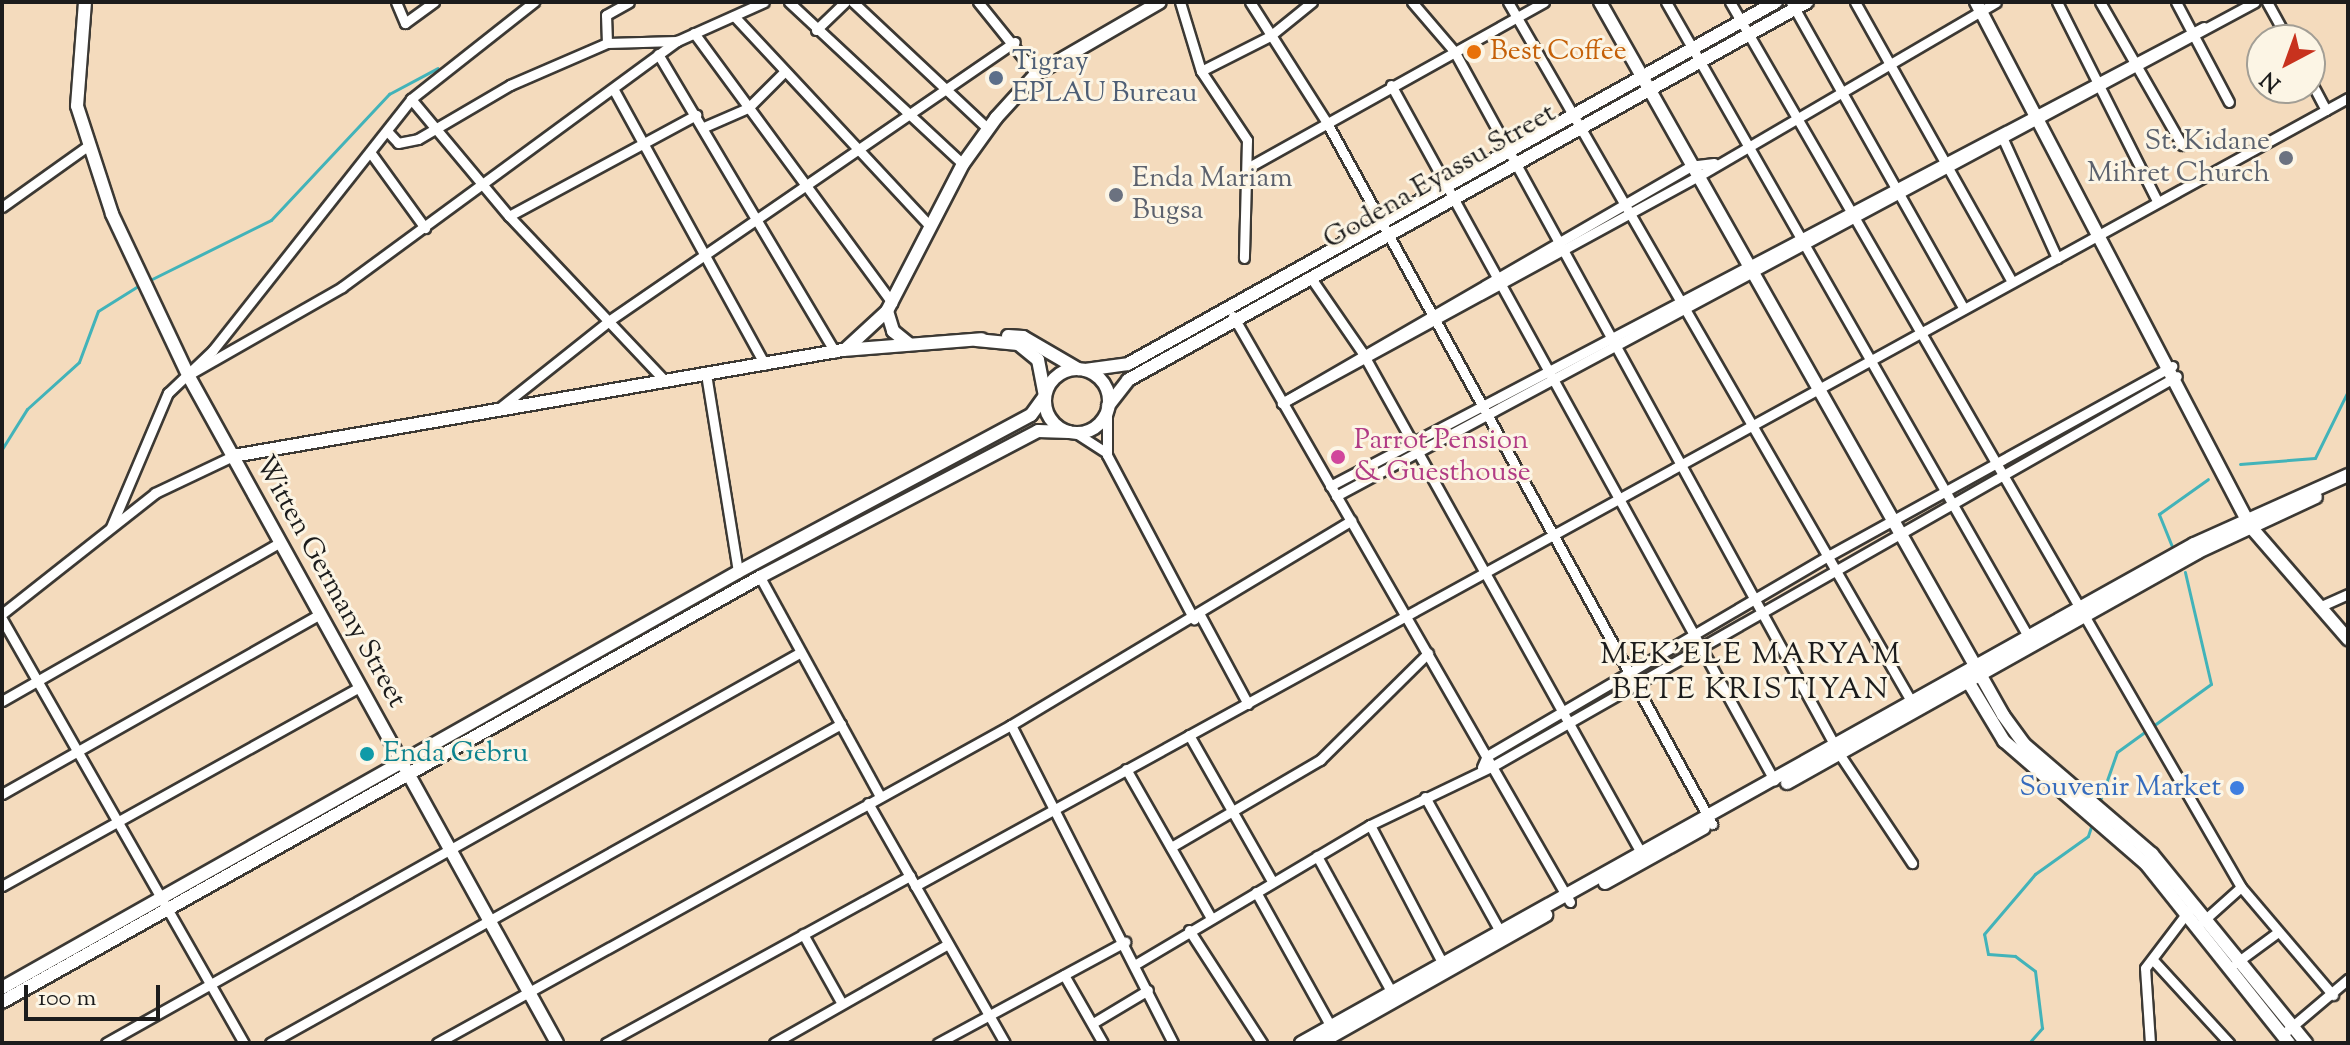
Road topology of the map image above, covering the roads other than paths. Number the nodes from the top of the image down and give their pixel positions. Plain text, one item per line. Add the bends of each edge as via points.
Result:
1 (85, 2) edge
2 (396, 2) edge
3 (434, 2) edge
4 (534, 2) edge
5 (629, 2) edge
6 (764, 2) edge
7 (789, 2) edge
8 (845, 2) edge
9 (853, 2) edge
10 (978, 2) edge
11 (1160, 2) edge
12 (1180, 2) edge
13 (1250, 2) edge
14 (1312, 2) edge
15 (1412, 2) edge
16 (1508, 2) edge
17 (1544, 2) edge
18 (1600, 2) edge
19 (1666, 2) edge
20 (1730, 2) edge
21 (1776, 2) edge
22 (1807, 2) edge
23 (1855, 2) edge
24 (1996, 2) edge
25 (2057, 2) edge
26 (2100, 2) edge
27 (2176, 2) edge
28 (2255, 2) edge
29 (2267, 2) edge
30 (1792, 6) edge
31 (1979, 6) edge
32 (734, 16) junction
33 (1516, 17) junction
34 (1741, 22) junction
35 (2279, 24) edge
36 (816, 30) junction
37 (694, 33) junction
38 (2192, 33) junction
39 (1748, 34) junction
40 (1270, 36) junction
41 (677, 41) junction
42 (1015, 42) junction
43 (607, 43) junction
44 (1454, 51) junction
45 (1695, 53) junction
46 (658, 54) junction
47 (1890, 63) junction
48 (2135, 64) junction
49 (1201, 71) junction
50 (783, 73) junction
51 (1036, 74) junction
52 (2102, 81) junction
53 (1644, 82) junction
54 (1391, 85) junction
55 (950, 89) junction
56 (1841, 91) junction
57 (615, 92) junction
58 (2348, 98) edge
59 (411, 99) junction
60 (2229, 102) dead end
61 (2323, 104) edge
62 (748, 108) junction
63 (2326, 110) junction
64 (696, 115) junction
65 (2038, 115) junction
66 (909, 117) junction
67 (1797, 117) junction
68 (1575, 120) junction
69 (1327, 123) junction
70 (704, 127) junction
71 (987, 128) junction
72 (433, 130) junction
73 (387, 131) junction
74 (2003, 139) junction
75 (1747, 144) junction
76 (644, 145) junction
77 (2182, 145) dead end
78 (86, 147) junction
79 (370, 152) junction
80 (858, 152) junction
81 (1511, 157) junction
82 (963, 164) junction
83 (1946, 164) junction
84 (1249, 167) junction
85 (1694, 171) junction
86 (482, 184) junction
87 (807, 187) junction
88 (1897, 190) junction
89 (1446, 193) junction
90 (2156, 199) junction
91 (1624, 204) junction
92 (2, 207) edge
93 (1852, 214) junction
94 (1630, 215) junction
95 (509, 216) junction
96 (759, 222) junction
97 (930, 226) junction
98 (425, 228) junction
99 (1383, 229) junction
100 (2103, 233) junction
101 (1802, 240) junction
102 (1558, 241) junction
103 (1564, 252) junction
104 (705, 257) junction
105 (1244, 258) dead end
106 (2057, 258) junction
107 (1748, 269) junction
108 (1311, 278) junction
109 (1493, 278) junction
110 (2012, 282) junction
111 (1498, 288) junction
112 (1682, 305) junction
113 (889, 307) junction
114 (1228, 307) junction
115 (1964, 309) junction
116 (1430, 314) junction
117 (610, 320) junction
118 (1235, 320) junction
119 (1435, 324) junction
120 (1920, 333) junction
121 (976, 340) junction
122 (1613, 341) junction
123 (909, 344) junction
124 (839, 351) junction
125 (1362, 352) junction
126 (1870, 360) junction
127 (1368, 362) junction
128 (765, 365) junction
129 (1082, 370) junction
130 (2174, 371) junction
131 (706, 374) junction
132 (188, 375) junction
133 (1548, 376) junction
134 (666, 382) junction
135 (1815, 390) junction
136 (1045, 396) junction
137 (1283, 403) junction
138 (1108, 409) junction
139 (496, 411) junction
140 (1483, 411) junction
141 (1752, 425) junction
142 (1072, 432) junction
143 (1415, 447) junction
144 (1107, 455) junction
145 (233, 456) junction
146 (1681, 465) junction
147 (1997, 465) junction
148 (2003, 475) junction
149 (2348, 475) edge
150 (2348, 483) edge
151 (1333, 491) junction
152 (1947, 494) junction
153 (881, 496) junction
154 (1617, 500) junction
155 (1952, 504) junction
156 (889, 511) junction
157 (1351, 521) junction
158 (2248, 523) junction
159 (111, 527) junction
160 (1894, 531) junction
161 (1552, 536) junction
162 (281, 542) junction
163 (1830, 555) junction
164 (1838, 569) junction
165 (738, 572) junction
166 (1486, 573) junction
167 (760, 577) junction
168 (2348, 594) edge
169 (1756, 602) junction
170 (2319, 607) junction
171 (1762, 612) junction
172 (2082, 613) junction
173 (320, 614) junction
174 (2, 616) edge
175 (1197, 617) junction
176 (1406, 617) junction
177 (1694, 638) junction
178 (2029, 638) junction
179 (2348, 639) edge
180 (1700, 648) junction
181 (801, 652) junction
182 (1428, 653) junction
183 (583, 659) junction
184 (590, 672) junction
185 (1629, 675) junction
186 (1973, 676) junction
187 (38, 681) junction
188 (1635, 685) junction
189 (360, 687) junction
190 (2, 701) edge
191 (1248, 704) junction
192 (1915, 707) junction
193 (1563, 712) junction
194 (1569, 722) junction
195 (841, 724) junction
196 (1011, 725) junction
197 (1189, 735) junction
198 (1838, 750) junction
199 (78, 751) junction
200 (1487, 756) junction
201 (1487, 766) junction
202 (405, 768) junction
203 (1126, 769) junction
204 (1774, 780) junction
205 (2, 794) edge
206 (880, 796) junction
207 (1425, 797) junction
208 (868, 803) junction
209 (1231, 809) junction
210 (1054, 810) junction
211 (1710, 821) junction
212 (119, 822) junction
213 (2110, 823) junction
214 (1370, 825) junction
215 (1171, 847) junction
216 (449, 849) junction
217 (1317, 856) junction
218 (1643, 857) junction
219 (1912, 863) dead end
220 (910, 876) junction
221 (1272, 881) junction
222 (2, 886) edge
223 (915, 886) junction
224 (2241, 887) junction
225 (1256, 892) junction
226 (1568, 899) junction
227 (164, 903) junction
228 (2188, 911) junction
229 (1210, 916) junction
230 (488, 920) junction
231 (2202, 922) junction
232 (1189, 930) junction
233 (1500, 931) junction
234 (2278, 932) junction
235 (803, 934) junction
236 (1125, 942) junction
237 (948, 944) junction
238 (2153, 960) junction
239 (1136, 964) junction
240 (2231, 966) junction
241 (49, 968) junction
242 (1445, 968) junction
243 (1064, 975) junction
244 (2348, 979) edge
245 (211, 984) junction
246 (2, 988) edge
247 (1148, 990) junction
248 (531, 992) junction
249 (1392, 993) junction
250 (2333, 995) junction
251 (2, 1002) edge
252 (841, 1002) junction
253 (989, 1015) junction
254 (1093, 1023) junction
255 (1334, 1030) junction
256 (794, 1031) junction
257 (2288, 1035) edge
258 (106, 1043) edge
259 (244, 1043) edge
260 (270, 1043) edge
261 (437, 1043) edge
262 (557, 1043) edge
263 (606, 1043) edge
264 (774, 1043) edge
265 (800, 1043) edge
266 (938, 1043) edge
267 (1005, 1043) edge
268 (1103, 1043) edge
269 (1173, 1043) edge
270 (1262, 1043) edge
271 (1301, 1043) edge
272 (1320, 1043) edge
273 (2150, 1043) edge
274 (2229, 1043) edge
275 (2306, 1043) edge

1 - 78 street, Witten Germany Street via 76,90
2 - 3 street via 405,23
4 - 59 street
5 - 43 street via 606,15
6 - 32 street
7 - 36 street
8 - 36 street
9 - 55 street
10 - 42 street
11 - 51 street
12 - 49 street
13 - 40 street
14 - 40 street
15 - 44 street
16 - 33 street
17 - 33 street
18 - 53 street
19 - 45 street
20 - 34 street
21 - 34 street, Godena Eyassu Street
22 - 30 street, Godena Eyassu Street
23 - 47 street
24 - 31 street
25 - 52 street
26 - 48 street
27 - 38 street
28 - 38 street
29 - 35 street
30 - 39 street, Godena Eyassu Street
30 - 56 street
31 - 47 street
31 - 65 street
32 - 37 street
32 - 50 street
33 - 44 street
33 - 68 street
34 - 39 street
34 - 45 street, Godena Eyassu Street
36 - 66 street
37 - 41 street
37 - 62 street
38 - 48 street
38 - 60 street
39 - 45 street, Godena Eyassu Street
39 - 67 street
40 - 49 street
40 - 69 street
41 - 43 street
41 - 46 street
42 - 51 street
42 - 55 street
43 - 72 street via 510,85
44 - 54 street
44 - 81 street
45 - 53 street, Godena Eyassu Street
45 - 75 street
46 - 57 street
46 - 64 street
47 - 56 street
47 - 83 street
48 - 52 street
48 - 77 street
49 - 84 street via 1247,140
50 - 62 street
50 - 80 street
51 - 71 street
52 - 65 street
52 - 90 street
53 - 68 street, Godena Eyassu Street
53 - 85 street
54 - 69 street
54 - 89 street
55 - 66 street
55 - 71 street
56 - 67 street
56 - 88 street
57 - 76 street
57 - 86 street
58 - 63 street
59 - 72 street
59 - 73 street
61 - 63 street
62 - 70 street
62 - 87 street
63 - 90 street
64 - 70 street
64 - 76 street
65 - 74 street
65 - 83 street
65 - 100 street
66 - 80 street
66 - 82 street
67 - 75 street
67 - 93 street
68 - 81 street, Godena Eyassu Street
68 - 91 street
69 - 84 street
69 - 99 street
70 - 96 street
71 - 82 street
72 - 73 street via 398,143
72 - 86 street
73 - 79 street
74 - 83 street
74 - 106 street
75 - 85 street
75 - 101 street
76 - 95 street
76 - 104 street
78 - 92 street
78 - 132 street, Witten Germany Street
79 - 98 street
79 - 132 street
80 - 87 street
80 - 97 street
81 - 89 street, Godena Eyassu Street
81 - 102 street
82 - 97 street
83 - 88 street
83 - 110 street
84 - 105 street
85 - 91 street
85 - 94 street
85 - 107 street
86 - 95 street
86 - 98 street
87 - 96 street
87 - 113 street
88 - 93 street
88 - 115 street
89 - 99 street, Godena Eyassu Street
89 - 109 street
90 - 100 street
91 - 94 street
91 - 102 street
93 - 101 street
93 - 120 street
94 - 103 street
94 - 112 street
95 - 117 street
96 - 104 street
96 - 124 street
97 - 113 street
98 - 132 street via 298,315
99 - 108 street, Godena Eyassu Street
99 - 114 street, Godena Eyassu Street
99 - 116 street
100 - 106 street
100 - 130 street
101 - 107 street
101 - 126 street
102 - 103 street
102 - 109 street
103 - 111 street
103 - 122 street
104 - 117 street
104 - 128 street
106 - 110 street
107 - 112 street
107 - 135 street
108 - 118 street, Godena Eyassu Street
108 - 125 street
109 - 111 street
109 - 116 street
110 - 115 street
111 - 119 street
111 - 133 street
112 - 122 street
112 - 141 street
113 - 123 street via 893,331
113 - 124 street
114 - 118 street
114 - 129 street, Godena Eyassu Street via 1121,368
115 - 120 street
116 - 119 street
116 - 125 street
117 - 134 street
117 - 139 street
118 - 137 street
118 - 138 street, Godena Eyassu Street via 1121,384
119 - 127 street
119 - 140 street
120 - 126 street
120 - 147 street
121 - 123 street
121 - 129 street via 1023,337
121 - 136 street via 1006,341 1034,355
122 - 133 street
122 - 146 street
123 - 124 street
124 - 128 street
125 - 127 street
125 - 137 street
126 - 135 street
126 - 152 street
127 - 137 street
127 - 143 street
128 - 131 street
129 - 136 street via 1059,375
129 - 138 street via 1105,387
130 - 147 street
130 - 148 street
130 - 158 street
131 - 134 street
131 - 165 street
132 - 145 street, Witten Germany Street
132 - 159 street via 161,402
133 - 140 street
133 - 154 street
134 - 139 street
135 - 141 street
135 - 160 street
136 - 142 street via 1049,416
136 - 153 street via 1025,420
137 - 151 street
138 - 142 street via 1095,428
138 - 144 street
139 - 145 street
140 - 143 street
140 - 161 street
141 - 146 street
141 - 163 street
142 - 144 street
142 - 156 street via 1038,431
143 - 151 street
143 - 166 street
144 - 175 street
145 - 159 street via 155,493
145 - 162 street, Witten Germany Street
146 - 154 street
146 - 169 street
147 - 148 street
147 - 152 street
148 - 155 street
148 - 172 street
149 - 158 street
150 - 158 street
151 - 157 street
152 - 155 street
152 - 160 street
153 - 156 street
153 - 165 street
154 - 161 street
154 - 177 street
155 - 160 street
155 - 178 street
156 - 167 street
157 - 175 street
157 - 176 street
158 - 170 street
158 - 172 street
159 - 174 street
160 - 163 street
160 - 164 street
160 - 186 street
161 - 166 street
161 - 185 street
162 - 173 street, Witten Germany Street
162 - 187 street
163 - 164 street
163 - 169 street
164 - 171 street
164 - 192 street
165 - 183 street
166 - 176 street
166 - 193 street
167 - 181 street
167 - 184 street
168 - 170 street
169 - 171 street
169 - 177 street
170 - 179 street
171 - 180 street
171 - 198 street
172 - 178 street
172 - 186 street
172 - 224 street
173 - 189 street, Witten Germany Street
173 - 199 street
174 - 187 street
175 - 191 street
175 - 196 street
176 - 182 street
176 - 191 street
177 - 180 street
177 - 185 street
178 - 186 street
180 - 188 street
180 - 204 street
181 - 195 street
181 - 216 street
182 - 200 street
182 - 209 street via 1320,760
183 - 184 street
183 - 202 street
184 - 202 street
185 - 188 street
185 - 193 street
186 - 192 street
186 - 213 street via 2024,744 2089,796
186 - 213 street via 2004,741 2083,809
187 - 190 street
187 - 199 street
188 - 194 street
188 - 211 street
189 - 202 street, Witten Germany Street
189 - 212 street
191 - 197 street
192 - 198 street
193 - 194 street
193 - 200 street
194 - 201 street
194 - 218 street
195 - 206 street
195 - 230 street
196 - 206 street
196 - 210 street
197 - 203 street
197 - 209 street
198 - 204 street
198 - 211 street
198 - 219 street
199 - 205 street
199 - 212 street
200 - 201 street
201 - 207 street
201 - 226 street
202 - 216 street, Witten Germany Street
202 - 227 street
203 - 210 street
203 - 215 street
204 - 211 street
206 - 208 street
207 - 214 street
207 - 233 street
208 - 220 street
208 - 248 street
209 - 215 street
209 - 221 street
210 - 223 street
210 - 236 street
211 - 218 street
212 - 222 street
212 - 227 street
213 - 228 street via 2152,854
214 - 217 street
214 - 242 street
215 - 229 street
216 - 230 street, Witten Germany Street
216 - 245 street
217 - 221 street
217 - 249 street
218 - 226 street
220 - 223 street
220 - 235 street
221 - 225 street
223 - 237 street
224 - 231 street
224 - 234 street
225 - 229 street
225 - 255 street
226 - 233 street
226 - 242 street
227 - 241 street
227 - 245 street
228 - 231 street
228 - 238 street
228 - 240 street
229 - 232 street
230 - 248 street, Witten Germany Street
230 - 260 street
231 - 240 street
232 - 239 street
232 - 270 street
233 - 242 street
234 - 240 street
234 - 250 street
235 - 252 street
235 - 263 street
236 - 239 street
236 - 243 street
237 - 252 street
237 - 253 street
238 - 273 street via 2143,977
238 - 274 street
239 - 247 street
240 - 257 street
241 - 246 street
241 - 251 street
242 - 249 street
242 - 255 street
243 - 253 street
243 - 254 street
244 - 250 street
245 - 258 street
245 - 259 street
247 - 254 street
247 - 269 street
248 - 261 street
248 - 262 street, Witten Germany Street
249 - 255 street
250 - 257 street
252 - 256 street
253 - 266 street
253 - 267 street
254 - 268 street
255 - 271 street
255 - 272 street
256 - 264 street
256 - 265 street
257 - 275 street

